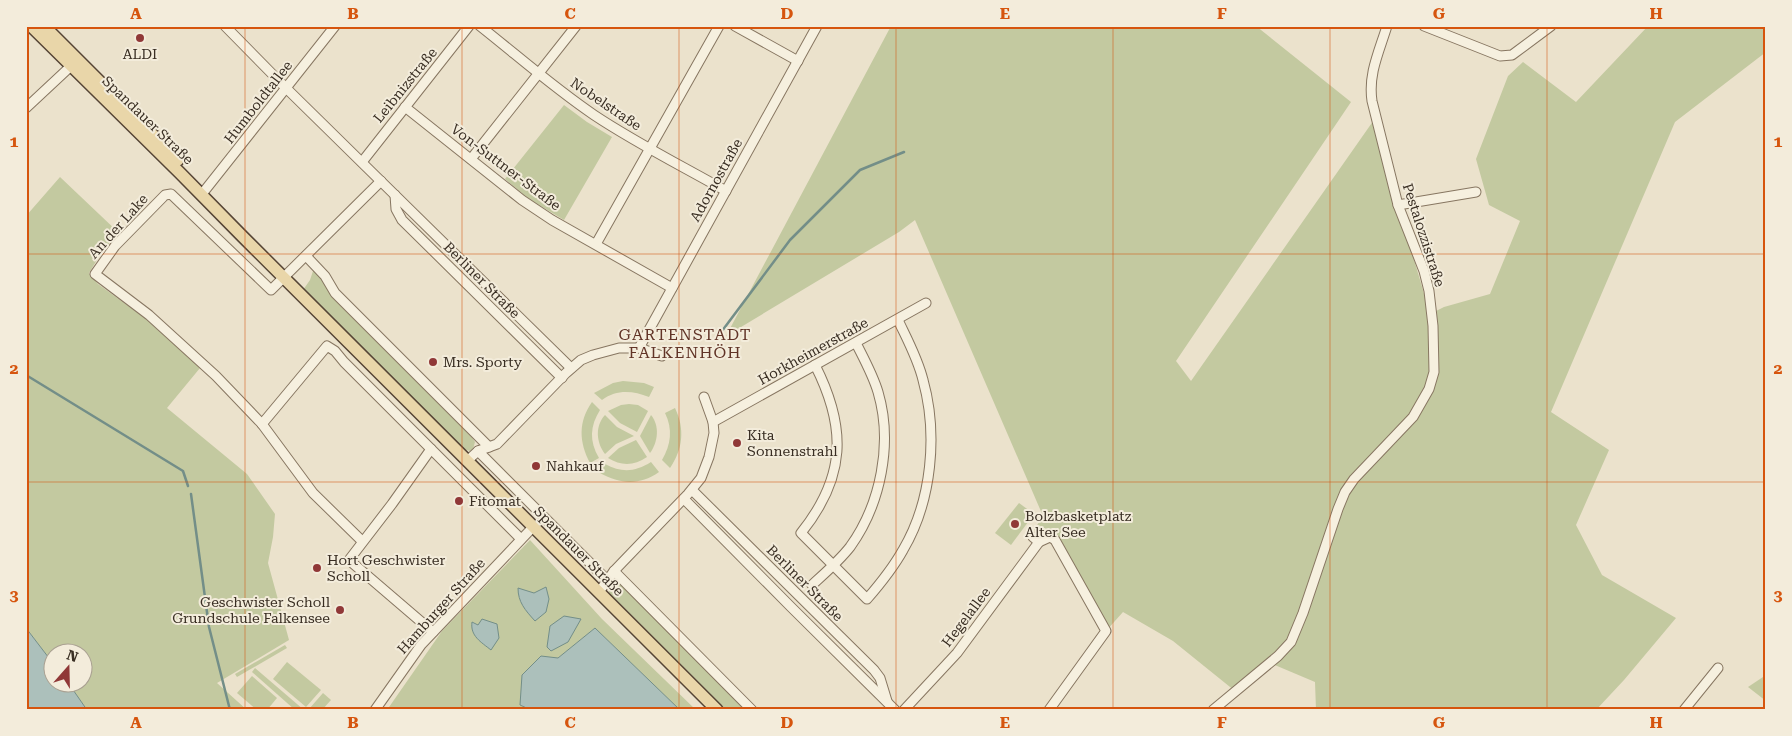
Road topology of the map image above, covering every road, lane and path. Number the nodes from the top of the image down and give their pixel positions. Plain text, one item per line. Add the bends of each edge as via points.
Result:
1 (31, 26) edge
2 (44, 26) edge
3 (225, 26) edge
4 (336, 26) edge
5 (469, 26) edge
6 (480, 26) edge
7 (576, 26) edge
8 (719, 26) edge
9 (735, 26) edge
10 (817, 26) edge
11 (1387, 26) edge
12 (1424, 26) edge
13 (1550, 26) edge
14 (798, 61) junction
15 (72, 66) junction
16 (538, 73) junction
17 (286, 88) junction
18 (405, 107) junction
19 (26, 108) edge
20 (650, 148) junction
21 (471, 159) junction
22 (362, 162) junction
23 (381, 181) junction
24 (204, 191) junction
25 (726, 191) junction
26 (1476, 192) dead end
27 (395, 195) junction
28 (1398, 205) junction
29 (596, 244) junction
30 (306, 256) junction
31 (284, 278) junction
32 (672, 288) junction
33 (926, 303) dead end
34 (898, 320) junction
35 (856, 343) junction
36 (639, 348) junction
37 (662, 356) dead end
38 (816, 365) junction
39 (571, 368) junction
40 (378, 372) junction
41 (562, 378) junction
42 (366, 384) junction
43 (704, 397) dead end
44 (713, 422) junction
45 (262, 424) junction
46 (489, 447) junction
47 (431, 449) junction
48 (478, 451) junction
49 (467, 460) junction
50 (692, 490) junction
51 (684, 499) junction
52 (533, 527) junction
53 (521, 539) junction
54 (362, 541) junction
55 (832, 565) junction
56 (614, 571) junction
57 (608, 581) junction
58 (812, 585) dead end
59 (599, 592) junction
60 (433, 632) junction
61 (1718, 668) dead end
62 (887, 702) junction
63 (376, 710) edge
64 (717, 710) edge
65 (752, 710) edge
66 (895, 710) edge
67 (904, 710) edge
68 (1050, 710) edge
69 (1213, 710) edge
70 (1684, 710) edge

1 - 15 main road, Spandauer Straße
2 - 24 main road, Spandauer Straße
3 - 17 street, Berliner Straße
4 - 17 street, Humboldtallee
5 - 18 street, Leibnizstraße
6 - 16 street, Nobelstraße
7 - 16 street
8 - 20 street
9 - 14 street
10 - 14 street, Adornostraße
11 - 28 street, Pestalozzistraße via 1370,86
12 - 13 street via 1500,56 1512,55
14 - 25 street, Adornostraße
15 - 19 street
15 - 24 main road, Spandauer Straße
16 - 20 street, Nobelstraße via 594,115
16 - 21 street
17 - 22 street, Berliner Straße
17 - 24 street, Humboldtallee
18 - 21 street, Von-Suttner-Straße
18 - 22 street, Leibnizstraße
20 - 25 street, Nobelstraße
20 - 29 street
21 - 29 street, Von-Suttner-Straße via 552,220
22 - 23 street, Berliner Straße
23 - 27 street, Berliner Straße
23 - 30 street
24 - 31 main road, Spandauer Straße via 229,212 243,237
25 - 32 street, Adornostraße
26 - 28 street
27 - 39 street, Berliner Straße
27 - 41 street, Berliner Straße via 396,209 402,220
28 - 69 street, Pestalozzistraße via 1429,291 1434,351 1434,372 1429,389 1406,426 1345,492 1303,614 1290,642 1282,653
29 - 32 street, Von-Suttner-Straße
30 - 31 street
30 - 46 street via 325,276 335,293
31 - 40 main road, Spandauer Straße
31 - 45 street, An der Lake via 271,290 171,194 165,195 115,246 94,274 149,315 200,360
32 - 36 street, Adornostraße
33 - 34 street, Horkheimerstraße
34 - 35 street, Horkheimerstraße
34 - 55 street via 923,378 927,396 930,444 924,494 904,549 866,599
35 - 38 street, Horkheimerstraße
35 - 55 street via 878,392 884,450 878,487 868,514 849,547
36 - 37 street
36 - 39 street via 607,350 581,360
38 - 44 street, Horkheimerstraße
38 - 55 street via 833,406 837,456 824,498 801,533
39 - 41 street
40 - 42 street
40 - 49 main road, Spandauer Straße
41 - 46 street via 497,444
42 - 45 street via 327,346
42 - 47 street
43 - 44 street
44 - 50 street via 709,457 701,478
45 - 54 street, An der Lake via 313,493
46 - 48 street
47 - 53 street
47 - 54 street
48 - 49 street
48 - 57 street, Spandauer Straße
49 - 52 main road, Spandauer Straße
50 - 51 street
50 - 62 street, Berliner Straße via 874,670 880,678
51 - 56 street
51 - 62 street, Berliner Straße
52 - 53 street, Hamburger Straße
52 - 59 main road, Spandauer Straße
53 - 60 street, Hamburger Straße
54 - 60 street via 348,560
55 - 58 street
56 - 57 street
56 - 65 street, Spandauer Straße
57 - 59 street
59 - 64 main road, Spandauer Straße
60 - 63 street, Hamburger Straße
61 - 70 street
62 - 66 street, Berliner Straße
67 - 68 street, Hegelallee via 957,653 1036,540 1050,537 1055,540 1106,631

